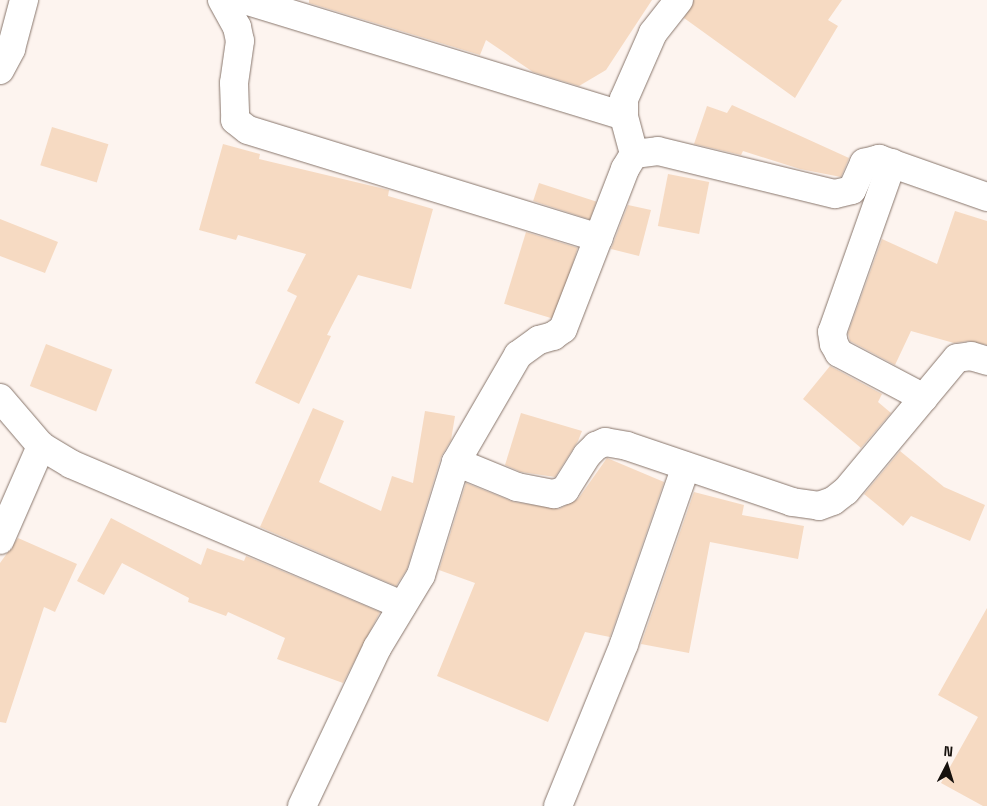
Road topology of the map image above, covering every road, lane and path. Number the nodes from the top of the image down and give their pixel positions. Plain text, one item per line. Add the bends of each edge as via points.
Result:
1 (24, 0) edge
2 (222, 0) edge
3 (245, 0) edge
4 (679, 0) edge
5 (0, 70) edge
6 (624, 116) junction
7 (634, 154) junction
8 (892, 162) junction
9 (987, 196) edge
10 (598, 238) junction
11 (987, 361) edge
12 (0, 398) edge
13 (924, 398) junction
14 (41, 446) junction
15 (456, 462) junction
16 (686, 466) junction
17 (0, 540) edge
18 (402, 605) junction
19 (302, 806) edge
20 (558, 806) edge

1 - 5 street via 11,49
2 - 10 street via 237,27 240,41 235,120 248,130
3 - 6 street
4 - 6 street via 653,33 632,77 624,99
6 - 7 street
7 - 8 street via 658,150 835,194 852,190 864,163
7 - 10 street
8 - 9 street
8 - 13 street via 832,332 839,353
10 - 15 street via 563,328 518,355
11 - 13 street via 971,356 957,358
12 - 14 street
13 - 16 street via 846,491 819,506 792,502
14 - 17 street
14 - 18 street via 71,464
15 - 16 street via 517,487 554,494 565,490 588,455 605,442
15 - 18 street via 421,575
16 - 20 street via 624,644
18 - 19 street via 377,648

